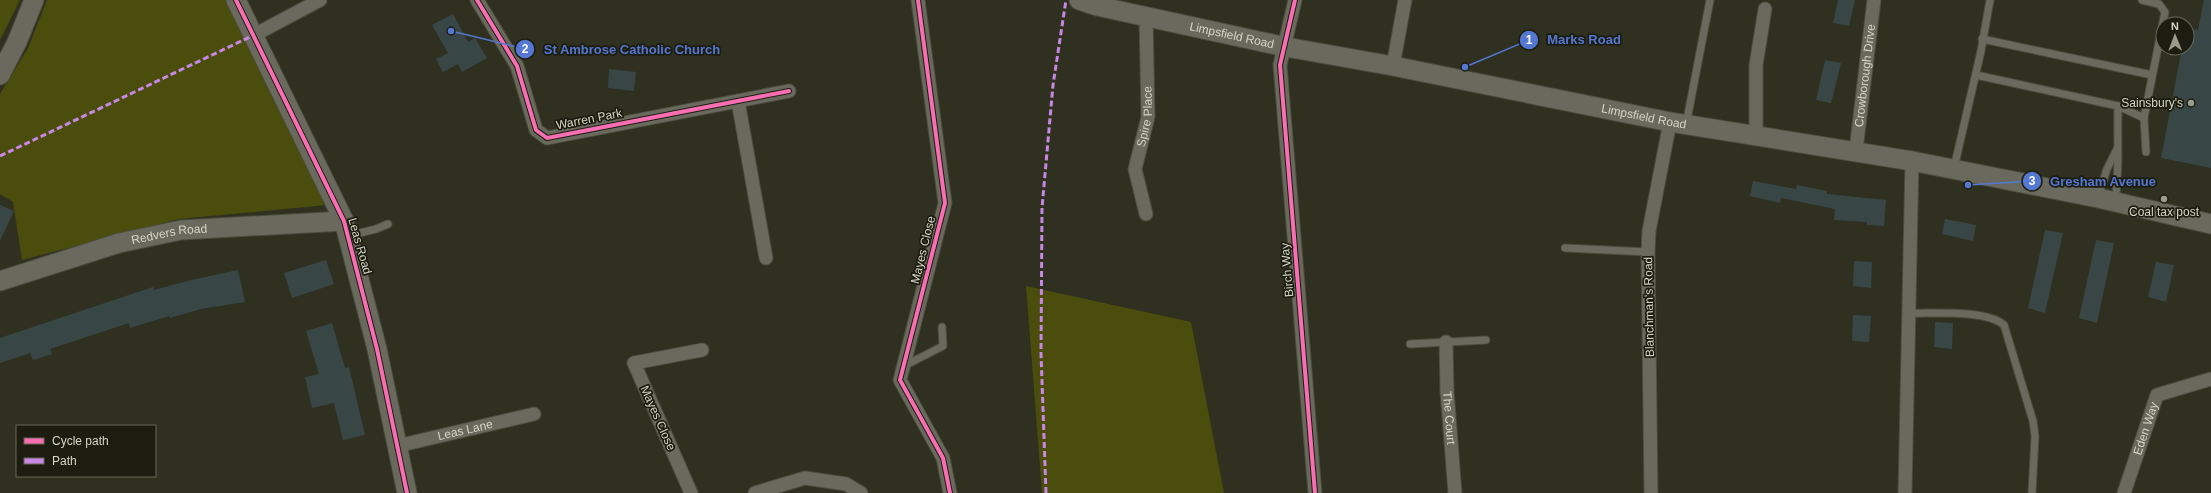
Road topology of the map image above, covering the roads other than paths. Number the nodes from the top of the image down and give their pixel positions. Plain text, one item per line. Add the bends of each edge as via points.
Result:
1 (34, 0) edge
2 (236, 0) edge
3 (320, 0) edge
4 (476, 0) edge
5 (918, 0) edge
6 (1079, 0) edge
7 (1295, 0) edge
8 (1405, 0) edge
9 (1710, 0) edge
10 (1874, 0) edge
11 (1990, 0) edge
12 (2142, 0) edge
13 (1098, 3) edge
14 (1765, 9) dead end
15 (1146, 17) junction
16 (254, 35) junction
17 (1982, 39) junction
18 (1286, 47) junction
19 (1393, 66) junction
20 (0, 75) edge
21 (1976, 75) junction
22 (2152, 75) junction
23 (789, 91) dead end
24 (738, 101) junction
25 (2118, 106) junction
26 (2144, 118) junction
27 (1678, 124) junction
28 (1756, 134) junction
29 (2117, 149) junction
30 (1856, 150) junction
31 (2146, 152) dead end
32 (1912, 161) junction
33 (1954, 169) junction
34 (2106, 200) junction
35 (1146, 214) dead end
36 (388, 224) dead end
37 (2211, 224) edge
38 (346, 228) junction
39 (1564, 248) dead end
40 (1648, 252) junction
41 (766, 258) dead end
42 (0, 281) edge
43 (1909, 313) junction
44 (942, 327) dead end
45 (1486, 340) dead end
46 (1446, 342) junction
47 (1410, 344) dead end
48 (702, 350) dead end
49 (904, 366) junction
50 (2211, 379) edge
51 (534, 414) dead end
52 (397, 446) junction
53 (407, 493) edge
54 (691, 493) edge
55 (755, 493) edge
56 (861, 493) edge
57 (950, 493) edge
58 (1315, 493) edge
59 (1456, 493) edge
60 (1651, 493) edge
61 (1905, 493) edge
62 (2032, 493) edge
63 (2124, 493) edge

1 - 20 main road
2 - 16 main road, Leas Road
3 - 16 street
4 - 24 street, Warren Park via 518,66 536,130 547,138
5 - 49 street, Mayes Close via 945,203
6 - 13 main road, Limpsfield Road
7 - 18 street, Birch Way
8 - 19 street
9 - 27 lane
10 - 30 street, Crowborough Drive
11 - 17 lane
12 - 22 lane via 2159,4 2165,12
13 - 15 main road, Limpsfield Road
14 - 28 street via 1756,65
15 - 18 main road, Limpsfield Road
15 - 35 street, Spire Place via 1148,117 1135,169
16 - 38 main road, Leas Road
17 - 21 lane
17 - 22 lane
18 - 19 main road, Limpsfield Road
18 - 58 street, Birch Way via 1280,65
19 - 27 main road, Limpsfield Road
21 - 25 lane
21 - 33 lane
22 - 26 lane
23 - 24 street, Warren Park
24 - 41 street
25 - 26 lane
25 - 29 lane
26 - 31 lane
27 - 28 main road, Limpsfield Road
27 - 40 street, Blanchman's Road via 1649,231
28 - 30 main road, Limpsfield Road
29 - 34 lane via 2107,169
29 - 34 lane via 2119,169
30 - 32 main road, Limpsfield Road
32 - 33 main road, Limpsfield Road
32 - 43 street
33 - 34 main road, Limpsfield Road
34 - 37 main road, Limpsfield Road
36 - 38 lane via 376,229
38 - 42 main road, Redvers Road via 181,230 120,243
38 - 52 main road, Leas Road via 377,349
39 - 40 lane
40 - 60 street, Blanchman's Road
43 - 61 street
43 - 62 lane via 1980,316 2004,325 2034,421
44 - 49 lane via 943,346
45 - 46 lane
46 - 47 lane
46 - 59 street, The Court via 1447,391
48 - 54 street, Mayes Close via 634,364
49 - 57 street, Mayes Close via 900,380 943,458
50 - 63 street, Eden Way via 2157,395
51 - 52 street, Leas Lane
52 - 53 main road, Leas Road
55 - 56 street via 805,478 846,484

